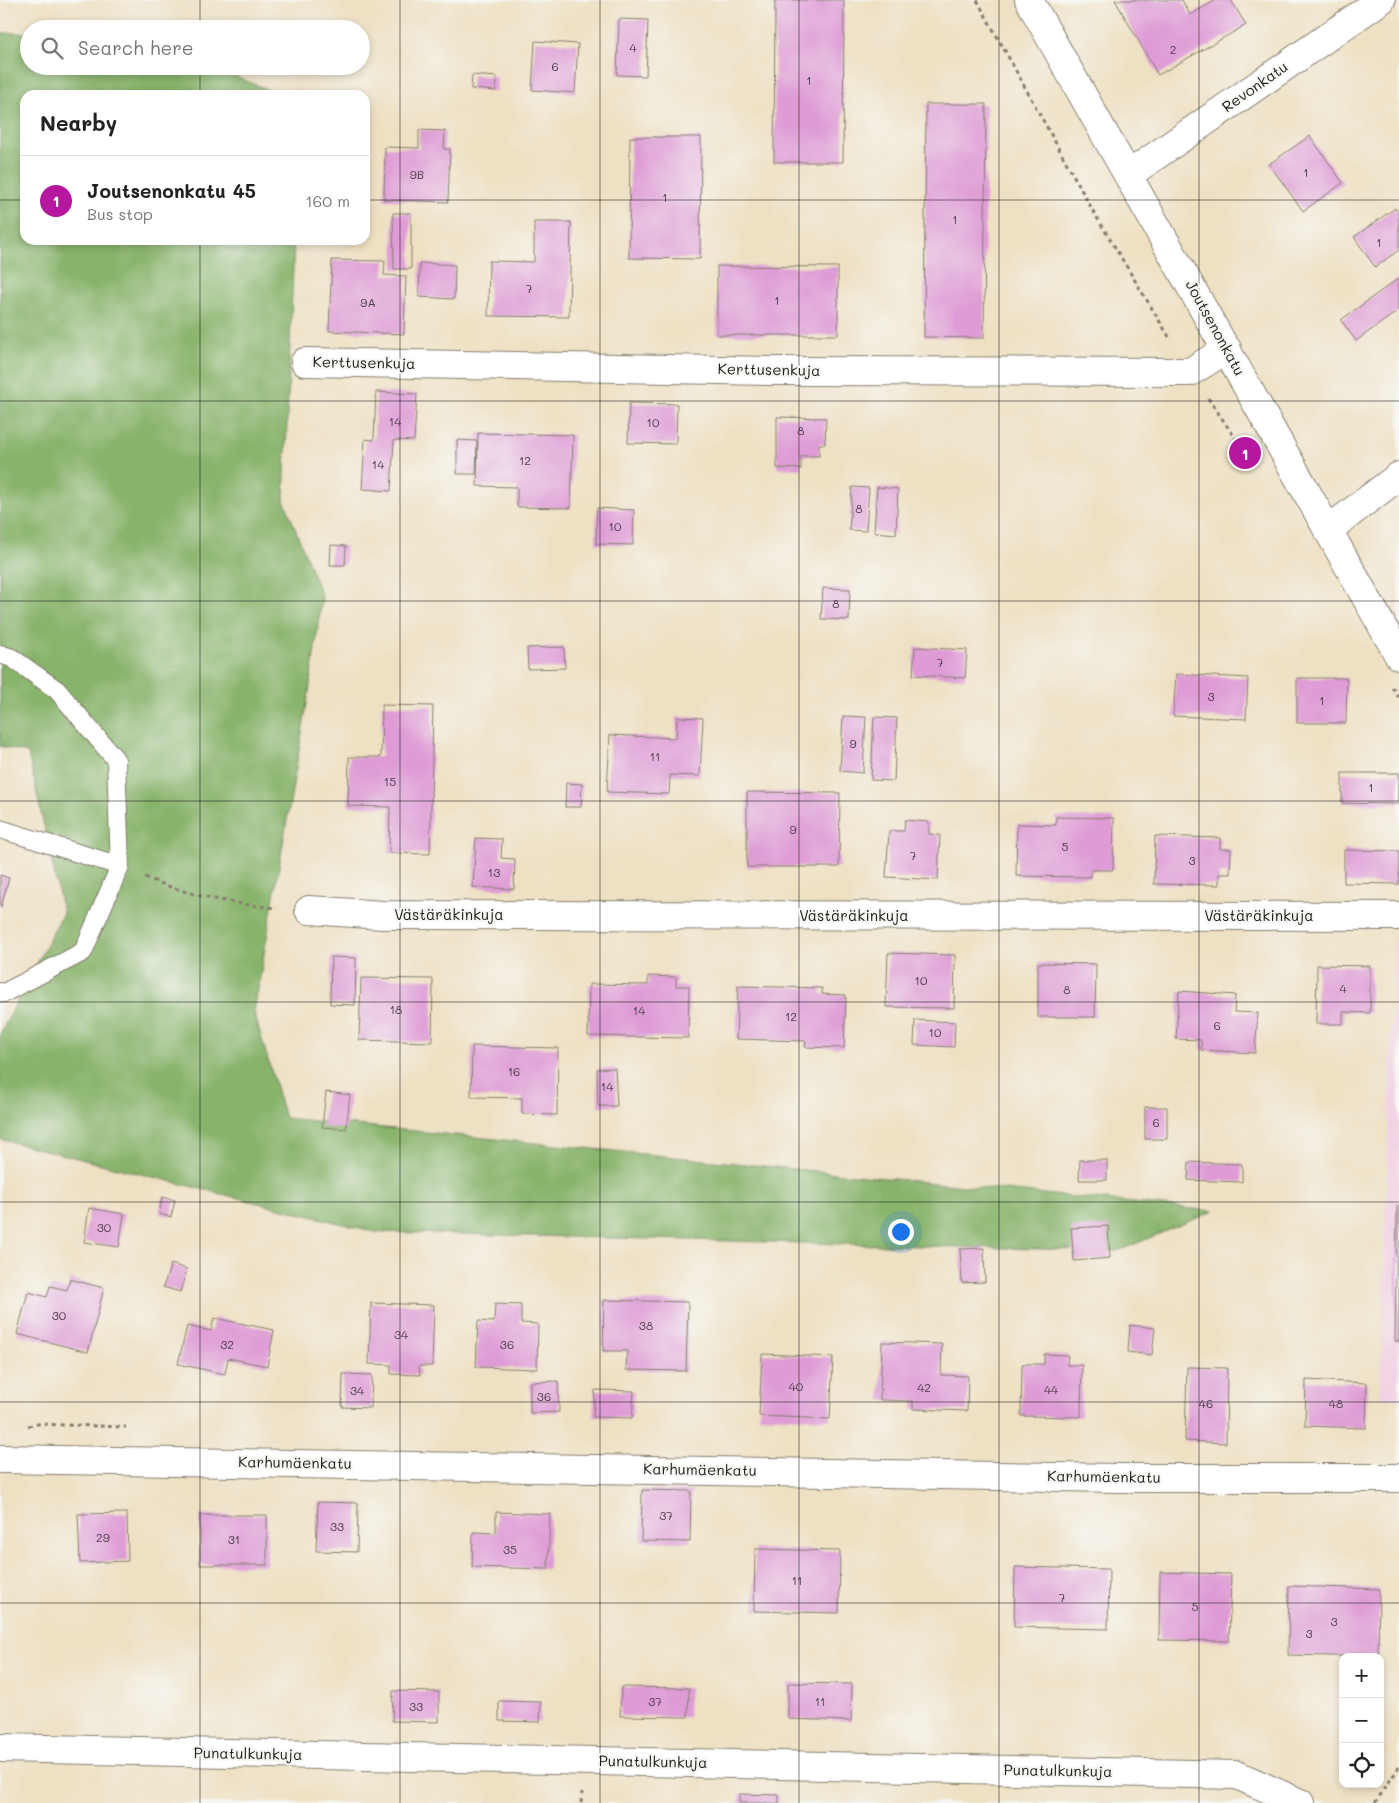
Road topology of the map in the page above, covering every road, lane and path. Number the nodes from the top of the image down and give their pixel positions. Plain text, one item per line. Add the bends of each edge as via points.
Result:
1 (1029, 0) edge
2 (1381, 0) edge
3 (1128, 175) junction
4 (1227, 349) junction
5 (305, 362) dead end
6 (1399, 476) edge
7 (1328, 530) junction
8 (0, 654) edge
9 (1399, 656) edge
10 (0, 829) edge
11 (120, 866) junction
12 (309, 910) joint
13 (1399, 916) edge
14 (0, 992) edge
15 (0, 1458) edge
16 (1399, 1478) edge
17 (0, 1748) edge
18 (1399, 1768) edge
19 (1395, 1774) junction
20 (1399, 1776) edge
21 (1300, 1803) edge
22 (1376, 1803) edge

1 - 3 street, Joutsenonkatu
2 - 3 street, Revonkatu
3 - 4 street, Joutsenonkatu
4 - 5 street, Kerttusenkuja via 1190,372 780,371
4 - 7 street, Joutsenonkatu
6 - 7 street
7 - 9 street, Joutsenonkatu
8 - 11 lane via 12,658 57,690 116,760
10 - 11 lane
11 - 12 path via 199,896 262,907
11 - 14 lane via 83,952
12 - 13 street, Västäräkinkuja via 383,915
15 - 16 street, Karhumäenkatu via 1108,1478
17 - 21 street, Punatulkunkuja via 1237,1775
18 - 19 path
19 - 20 path
19 - 22 path

